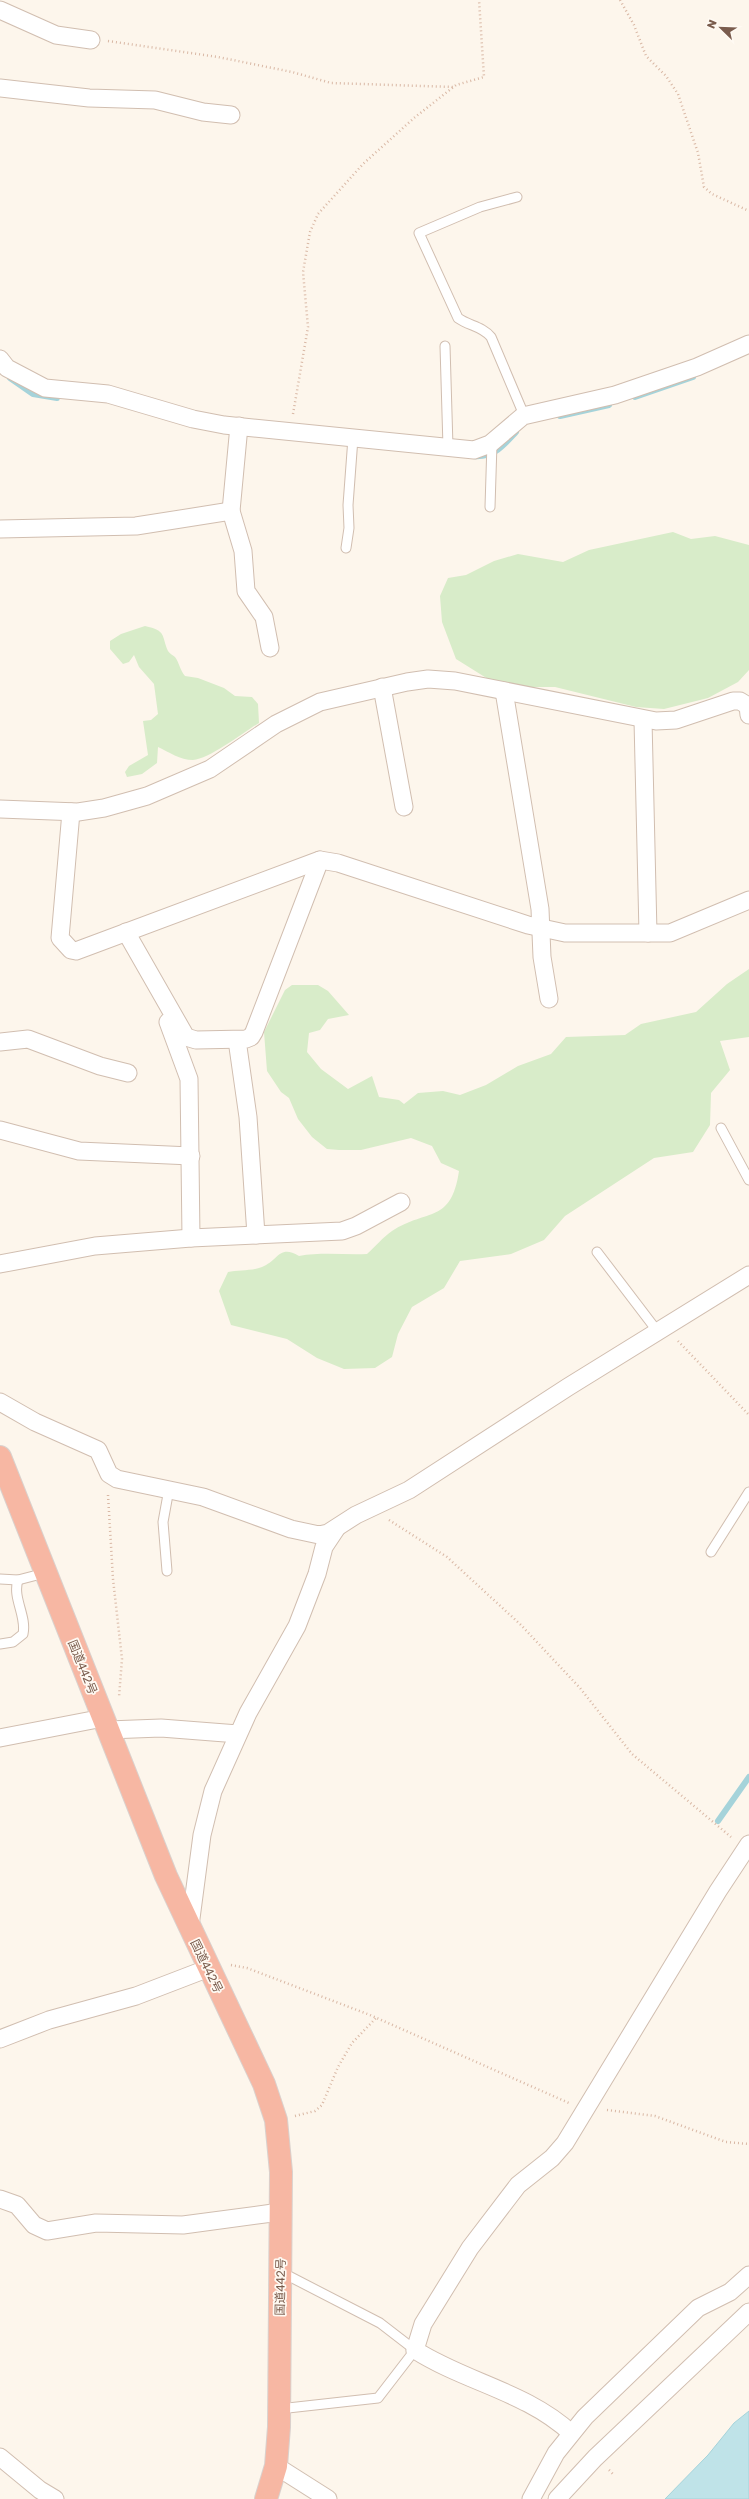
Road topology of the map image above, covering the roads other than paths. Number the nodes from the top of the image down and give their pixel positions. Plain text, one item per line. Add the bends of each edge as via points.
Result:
1 (0, 10) edge
2 (91, 40) road end
3 (0, 88) edge
4 (231, 115) dead end
5 (517, 197) dead end
6 (749, 344) edge
7 (445, 346) dead end
8 (0, 359) edge
9 (524, 415) junction
10 (239, 426) junction
11 (353, 438) junction
12 (492, 443) junction
13 (448, 447) junction
14 (490, 507) dead end
15 (231, 511) junction
16 (0, 529) edge
17 (346, 548) dead end
18 (270, 648) dead end
19 (382, 687) junction
20 (504, 691) junction
21 (749, 715) edge
22 (643, 720) junction
23 (404, 807) dead end
24 (0, 809) edge
25 (71, 812) junction
26 (320, 860) junction
27 (749, 900) edge
28 (541, 928) junction
29 (126, 932) junction
30 (648, 933) junction
31 (550, 999) dead end
32 (169, 1009) junction
33 (237, 1040) junction
34 (0, 1042) edge
35 (128, 1073) dead end
36 (721, 1128) dead end
37 (0, 1130) edge
38 (191, 1156) junction
39 (749, 1180) edge
40 (401, 1202) dead end
41 (256, 1235) junction
42 (191, 1238) junction
43 (597, 1252) dead end
44 (0, 1264) edge
45 (749, 1275) edge
46 (662, 1330) junction
47 (0, 1402) edge
48 (0, 1457) edge
49 (168, 1489) junction
50 (749, 1492) edge
51 (336, 1529) junction
52 (711, 1552) dead end
53 (167, 1571) dead end
54 (45, 1572) junction
55 (0, 1579) edge
56 (18, 1580) junction
57 (0, 1644) edge
58 (110, 1726) junction
59 (238, 1734) junction
60 (0, 1738) edge
61 (747, 1846) edge
62 (190, 1930) junction
63 (209, 1968) junction
64 (0, 2039) edge
65 (0, 2199) edge
66 (280, 2212) junction
67 (280, 2272) junction
68 (749, 2275) edge
69 (749, 2312) edge
70 (416, 2350) junction
71 (278, 2409) junction
72 (571, 2433) junction
73 (0, 2457) edge
74 (276, 2466) junction
75 (55, 2499) edge
76 (266, 2499) edge
77 (328, 2499) edge
78 (531, 2499) edge
79 (557, 2499) edge

1 - 2 street via 56,35
3 - 4 street via 89,98 156,100 203,112
5 - 9 lane via 480,207 419,233 458,318 484,329 491,337
6 - 9 street via 697,367 615,395
7 - 13 lane
8 - 10 street via 7,368 45,388 108,394 193,419
9 - 12 street
10 - 11 street
10 - 15 street
11 - 13 street
11 - 17 lane
12 - 13 street via 474,450
12 - 14 lane
15 - 16 street via 136,526
15 - 18 street via 243,551 246,591 264,617
19 - 20 street via 438,679
19 - 23 street
19 - 25 street via 332,698 308,707 276,724 210,770 171,787 104,808
20 - 22 street
20 - 28 street
21 - 22 street via 748,706 740,701 733,701 676,720
22 - 30 street
24 - 25 street
25 - 29 street via 60,938 71,950 76,951
26 - 28 street via 338,863
26 - 29 street
26 - 33 street via 252,1037
27 - 30 street via 683,929 670,933
28 - 30 street via 565,933
28 - 31 street via 542,957
29 - 32 street
32 - 33 street via 182,1032 191,1039
32 - 38 street via 167,1018 189,1079
33 - 41 street via 248,1117
34 - 35 street via 28,1039 100,1066
36 - 39 lane
37 - 38 street via 80,1151
38 - 42 street
40 - 41 street via 342,1231
41 - 42 street
42 - 44 street via 96,1246
43 - 46 lane
45 - 46 street
46 - 51 street via 409,1490 356,1515
47 - 49 street via 35,1422 98,1450 112,1478
48 - 54 highway, 国道442号
49 - 51 street via 215,1500 298,1531 319,1535
49 - 53 lane via 163,1522
50 - 52 lane
51 - 59 street via 324,1547 297,1626
54 - 56 lane
54 - 58 highway, 国道442号
55 - 56 lane
56 - 57 lane via 16,1590 24,1626 23,1634 13,1642
58 - 59 street
58 - 60 street
58 - 62 highway, 国道442号 via 143,1820
59 - 62 street via 213,1791 206,1815 191,1905
61 - 70 street via 718,1890 620,2056 584,2108 560,2151 518,2185 470,2248 423,2324
62 - 63 highway, 国道442号
63 - 64 street via 136,1996 49,2020
63 - 66 highway, 国道442号 via 264,2084 276,2120 281,2172
65 - 66 street via 14,2202 38,2228 47,2231 96,2223 183,2225
66 - 67 highway, 国道442号
67 - 70 lane via 380,2323
67 - 71 highway, 国道442号
68 - 72 street via 730,2292 698,2308 644,2358
69 - 79 street via 594,2458
70 - 71 lane via 378,2398
70 - 72 street via 447,2368 534,2406
71 - 74 highway, 国道442号
72 - 78 street via 556,2453
73 - 75 street
74 - 76 highway, 国道442号
74 - 77 street

